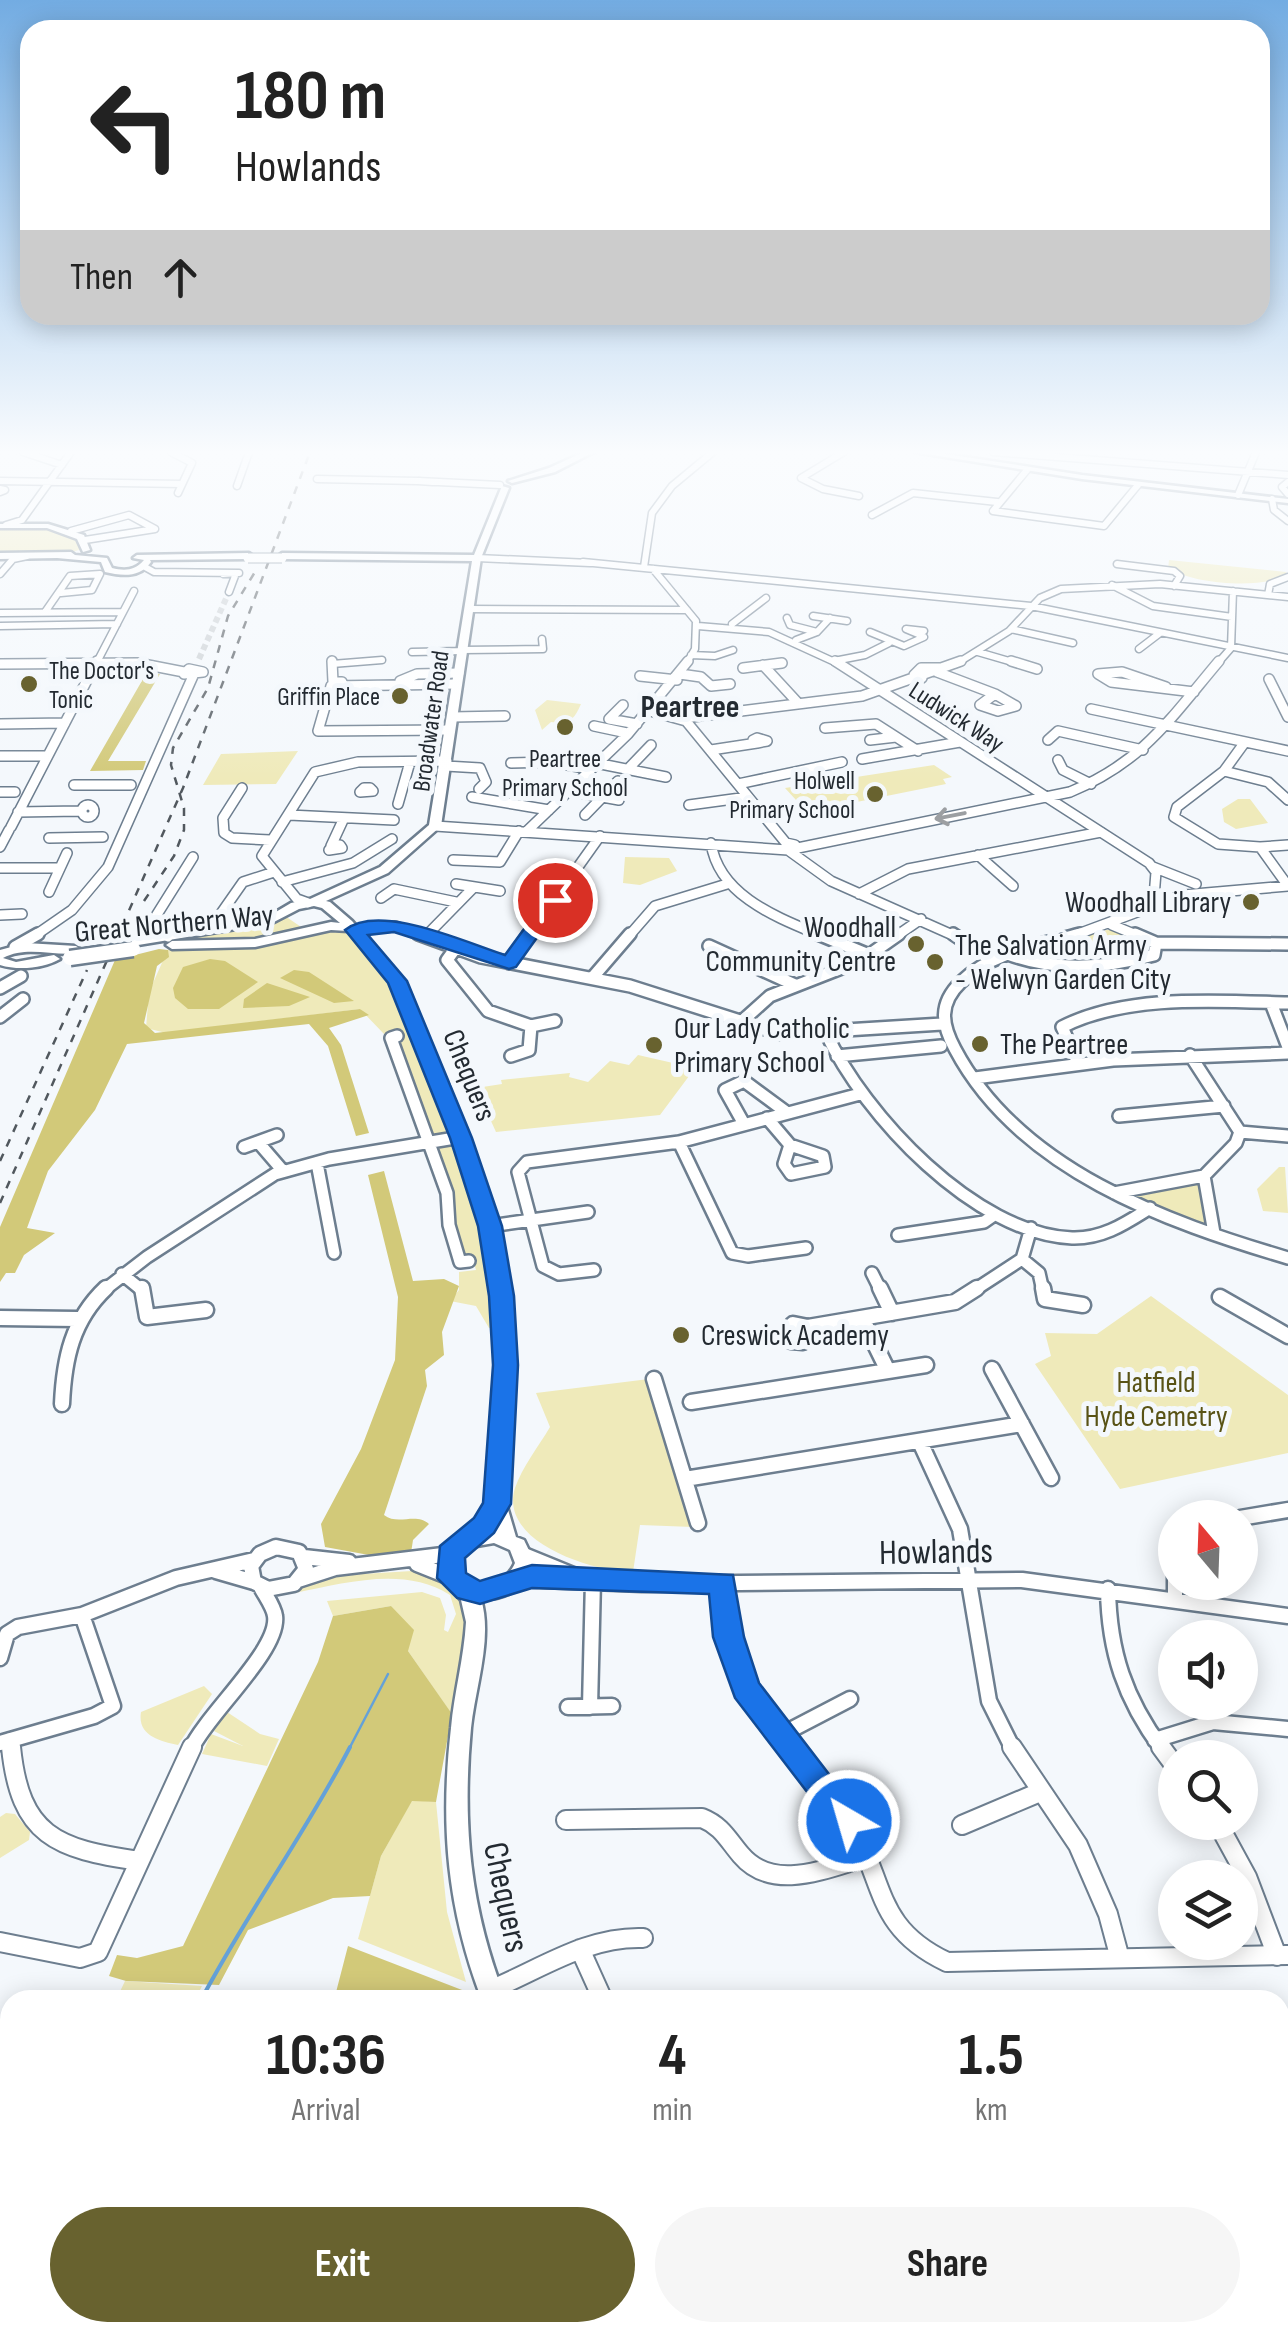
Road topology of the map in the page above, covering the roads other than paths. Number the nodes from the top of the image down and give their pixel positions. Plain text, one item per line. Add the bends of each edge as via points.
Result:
1 (107, 561) edge
2 (109, 561) edge
3 (188, 561) edge
4 (476, 561) edge
5 (564, 561) edge
6 (648, 561) edge
7 (1116, 564) dead end
8 (122, 566) junction
9 (649, 568) junction
10 (1288, 577) edge
11 (787, 580) junction
12 (1112, 585) junction
13 (1174, 586) junction
14 (134, 591) dead end
15 (1233, 591) junction
16 (61, 592) junction
17 (225, 592) dead end
18 (1268, 595) junction
19 (1288, 597) edge
20 (1031, 606) junction
21 (685, 608) junction
22 (469, 609) junction
23 (45, 612) junction
24 (124, 612) junction
25 (0, 613) edge
26 (705, 616) dead end
27 (813, 616) dead end
28 (1232, 617) junction
29 (787, 618) dead end
30 (830, 618) junction
31 (847, 620) dead end
32 (116, 624) junction
33 (729, 624) junction
34 (0, 626) edge
35 (698, 626) junction
36 (1011, 629) junction
37 (817, 632) junction
38 (870, 632) dead end
39 (1160, 633) junction
40 (918, 634) dead end
41 (542, 639) dead end
42 (796, 640) junction
43 (889, 643) junction
44 (1073, 643) dead end
45 (697, 646) junction
46 (1231, 648) junction
47 (1139, 649) dead end
48 (732, 650) dead end
49 (462, 651) junction
50 (412, 652) dead end
51 (978, 652) junction
52 (691, 655) junction
53 (1288, 658) edge
54 (382, 660) dead end
55 (834, 661) junction
56 (96, 663) junction
57 (782, 663) dead end
58 (0, 664) edge
59 (763, 666) junction
60 (743, 668) dead end
61 (1037, 669) dead end
62 (941, 670) junction
63 (640, 676) dead end
64 (679, 677) junction
65 (458, 678) junction
66 (1269, 679) dead end
67 (730, 684) dead end
68 (1166, 687) junction
69 (881, 692) junction
70 (1194, 692) junction
71 (995, 694) dead end
72 (798, 702) junction
73 (623, 705) dead end
74 (1091, 709) dead end
75 (650, 711) junction
76 (452, 716) junction
77 (504, 716) dead end
78 (1288, 717) edge
79 (684, 718) junction
80 (65, 723) junction
81 (0, 724) edge
82 (638, 724) junction
83 (1165, 724) junction
84 (594, 726) dead end
85 (825, 728) dead end
86 (450, 730) junction
87 (628, 733) junction
88 (896, 737) junction
89 (870, 740) dead end
90 (1048, 740) dead end
91 (960, 742) junction
92 (1246, 742) junction
93 (757, 743) dead end
94 (651, 746) dead end
95 (711, 750) junction
96 (1144, 750) junction
97 (832, 751) dead end
98 (918, 751) junction
99 (1288, 751) edge
100 (0, 756) edge
101 (47, 756) junction
102 (862, 759) dead end
103 (1058, 760) dead end
104 (373, 762) junction
105 (410, 762) junction
106 (791, 762) dead end
107 (510, 763) dead end
108 (447, 764) junction
109 (593, 766) junction
110 (628, 769) junction
111 (806, 771) junction
112 (1224, 772) junction
113 (664, 774) dead end
114 (618, 781) dead end
115 (738, 784) junction
116 (1091, 784) junction
117 (74, 785) dead end
118 (100, 785) junction
119 (132, 785) dead end
120 (242, 788) dead end
121 (362, 788) dead end
122 (569, 791) junction
123 (0, 792) edge
124 (15, 792) dead end
125 (604, 797) junction
126 (748, 797) junction
127 (1046, 798) junction
128 (619, 800) dead end
129 (1288, 800) edge
130 (689, 805) dead end
131 (549, 810) junction
132 (85, 811) junction
133 (18, 812) junction
134 (289, 815) junction
135 (585, 816) dead end
136 (344, 818) junction
137 (435, 826) junction
138 (523, 831) junction
139 (1100, 832) junction
140 (600, 836) junction
141 (76, 837) junction
142 (103, 837) dead end
143 (49, 838) dead end
144 (376, 838) dead end
145 (270, 840) junction
146 (711, 843) junction
147 (1288, 845) edge
148 (331, 846) dead end
149 (1260, 846) junction
150 (0, 847) edge
151 (787, 848) junction
152 (67, 853) dead end
153 (978, 856) junction
154 (192, 857) dead end
155 (452, 860) dead end
156 (1153, 867) junction
157 (0, 868) edge
158 (60, 868) junction
159 (274, 872) junction
160 (282, 882) junction
161 (456, 884) dead end
162 (727, 884) junction
163 (1196, 884) dead end
164 (1013, 886) dead end
165 (1288, 886) edge
166 (473, 888) junction
167 (500, 891) dead end
168 (49, 892) dead end
169 (859, 894) junction
170 (382, 898) dead end
171 (1156, 900) junction
172 (456, 902) junction
173 (314, 909) junction
174 (0, 914) edge
175 (22, 914) dead end
176 (921, 918) junction
177 (215, 922) dead end
178 (1112, 925) junction
179 (352, 929) junction
180 (49, 932) junction
181 (426, 937) junction
182 (168, 938) junction
183 (1156, 943) junction
184 (1288, 944) edge
185 (132, 946) junction
186 (709, 946) dead end
187 (15, 947) junction
188 (455, 949) junction
189 (1008, 954) junction
190 (869, 955) junction
191 (991, 960) junction
192 (0, 961) edge
193 (31, 961) junction
194 (509, 963) junction
195 (0, 976) edge
196 (594, 977) junction
197 (795, 985) junction
198 (0, 988) edge
199 (23, 1000) dead end
200 (1271, 1003) junction
201 (1288, 1003) edge
202 (0, 1017) edge
203 (555, 1022) dead end
204 (741, 1022) junction
205 (942, 1024) junction
206 (531, 1026) junction
207 (826, 1033) junction
208 (397, 1036) dead end
209 (941, 1046) dead end
210 (1288, 1050) edge
211 (1190, 1055) junction
212 (511, 1056) dead end
213 (837, 1056) junction
214 (1078, 1063) junction
215 (976, 1078) junction
216 (860, 1094) junction
217 (1224, 1106) junction
218 (786, 1112) junction
219 (1119, 1116) dead end
220 (768, 1118) junction
221 (744, 1124) junction
222 (1240, 1132) junction
223 (277, 1135) dead end
224 (1288, 1136) edge
225 (461, 1138) junction
226 (258, 1142) junction
227 (679, 1142) junction
228 (430, 1143) junction
229 (790, 1145) dead end
230 (244, 1147) dead end
231 (317, 1163) junction
232 (284, 1171) junction
233 (1204, 1176) junction
234 (1114, 1193) junction
235 (1150, 1208) junction
236 (588, 1212) dead end
237 (994, 1215) junction
238 (532, 1220) junction
239 (490, 1226) junction
240 (1031, 1228) junction
241 (1214, 1233) junction
242 (898, 1235) dead end
243 (806, 1248) dead end
244 (334, 1253) dead end
245 (1288, 1258) edge
246 (1022, 1259) junction
247 (469, 1261) dead end
248 (594, 1270) dead end
249 (872, 1273) dead end
250 (122, 1274) junction
251 (1220, 1296) dead end
252 (1083, 1305) dead end
253 (206, 1310) dead end
254 (892, 1313) junction
255 (0, 1318) edge
256 (862, 1318) junction
257 (78, 1319) junction
258 (808, 1327) dead end
259 (1285, 1328) edge
260 (926, 1365) dead end
261 (992, 1369) dead end
262 (888, 1372) junction
263 (654, 1379) dead end
264 (62, 1404) dead end
265 (677, 1404) junction
266 (1022, 1424) junction
267 (920, 1442) junction
268 (1052, 1478) dead end
269 (685, 1479) junction
270 (497, 1504) junction
271 (1288, 1510) edge
272 (1258, 1515) edge
273 (698, 1523) dead end
274 (507, 1539) junction
275 (459, 1547) junction
276 (524, 1555) junction
277 (304, 1557) junction
278 (254, 1560) junction
279 (408, 1562) junction
280 (353, 1564) junction
281 (212, 1570) junction
282 (519, 1579) junction
283 (588, 1580) junction
284 (970, 1581) junction
285 (296, 1582) junction
286 (458, 1583) junction
287 (258, 1584) junction
288 (723, 1584) junction
289 (1108, 1589) junction
290 (498, 1590) junction
291 (1158, 1597) edge
292 (1181, 1600) edge
293 (276, 1614) junction
294 (82, 1615) junction
295 (1288, 1616) edge
296 (475, 1630) junction
297 (0, 1658) edge
298 (850, 1698) dead end
299 (568, 1706) dead end
300 (590, 1706) junction
301 (612, 1706) dead end
302 (1288, 1729) edge
303 (779, 1736) junction
304 (1155, 1740) junction
305 (5, 1742) edge
306 (1158, 1744) edge
307 (1040, 1792) junction
308 (566, 1820) dead end
309 (962, 1825) dead end
310 (1227, 1840) edge
311 (866, 1857) junction
312 (139, 1862) junction
313 (643, 1938) dead end
314 (0, 1942) edge
315 (580, 1948) junction
316 (1120, 1955) junction
317 (1283, 1956) edge
318 (490, 1990) edge
319 (501, 1990) edge
320 (599, 1990) edge

1 - 8 main road
2 - 8 main road
3 - 8 main road, bridge
4 - 22 main road, Broadwater Road
5 - 9 street
6 - 9 street
7 - 13 street via 1174,571 1180,576
8 - 16 street via 89,592
8 - 16 street via 70,576
8 - 17 street via 228,574
9 - 11 street
9 - 21 street
10 - 18 street via 1270,584
11 - 20 street
11 - 33 street
12 - 13 street
12 - 20 street via 1060,591
12 - 28 street via 1143,604
13 - 15 street
14 - 24 street
15 - 18 street
15 - 28 street
16 - 23 street
18 - 19 street
20 - 36 street
20 - 39 street
21 - 22 street
21 - 35 street
22 - 49 main road, Broadwater Road
23 - 24 street
23 - 25 street
24 - 32 street
26 - 33 street
27 - 30 street
28 - 46 street
29 - 37 street via 790,625
30 - 31 street
30 - 37 street
32 - 34 street
32 - 56 street
33 - 35 street, Ludwick Way
33 - 42 street, Ludwick Way
33 - 45 street
35 - 45 street
36 - 44 street
36 - 51 street
37 - 42 street
38 - 43 street
39 - 46 street
39 - 47 street
40 - 43 street via 923,639 908,646
41 - 49 street via 543,649
42 - 55 street, Ludwick Way
43 - 55 street
45 - 52 street
46 - 53 street
46 - 70 street
48 - 52 street
49 - 50 street
49 - 65 main road, Broadwater Road
51 - 61 street
51 - 62 street
52 - 64 street
54 - 65 street via 332,661 333,682 417,674
55 - 69 street, Ludwick Way
56 - 58 street
56 - 80 street
56 - 180 street via 193,668 145,793 98,882
57 - 59 street
59 - 60 street
59 - 72 street
62 - 69 street via 919,671
62 - 71 street
63 - 64 street
64 - 67 street
64 - 75 street
65 - 76 main road, Broadwater Road
65 - 86 street via 330,686 318,731
66 - 78 street
68 - 68 street via 1111,682 1098,674 1132,674
68 - 70 street
69 - 72 street
69 - 91 street, Ludwick Way
70 - 83 street
72 - 79 street
73 - 82 street via 610,719
74 - 83 street
75 - 79 street
75 - 82 street
76 - 77 street
76 - 86 main road, Broadwater Road
79 - 95 street
80 - 81 street
80 - 101 street
82 - 87 street
83 - 92 street
83 - 96 street
84 - 87 street
85 - 88 street via 872,723
86 - 108 main road, Broadwater Road
87 - 109 street
88 - 89 street
88 - 98 street
90 - 96 street via 1058,731
91 - 98 street
91 - 127 street, Ludwick Way
92 - 99 street
92 - 112 street
93 - 95 street
94 - 110 street
95 - 115 street
96 - 116 street
97 - 111 street via 843,763
98 - 102 street
100 - 101 street
101 - 133 street
103 - 116 street
104 - 105 street
104 - 121 street
104 - 134 street via 315,772
105 - 108 street
105 - 136 street via 395,816
106 - 111 street
107 - 109 street
108 - 131 street via 480,768 486,782 475,793
108 - 137 main road, Broadwater Road
109 - 110 street
109 - 122 street
110 - 113 street
111 - 115 street
112 - 129 street via 1268,782
112 - 149 street via 1177,806 1174,817 1218,844
114 - 125 street
115 - 126 street
116 - 127 street
117 - 118 street
118 - 119 street
118 - 132 street
120 - 145 street via 223,818 224,834
122 - 125 street
122 - 131 street
123 - 124 street
125 - 128 street
125 - 135 street
126 - 130 street
126 - 151 street
127 - 139 street, Ludwick Way
127 -> 151 street
131 - 138 street
132 - 133 street
132 - 141 street
133 - 150 street
134 - 136 street
134 - 145 street
136 - 148 street
137 - 138 street
137 - 173 main road, Broadwater Road via 398,862
138 - 140 street
138 - 155 street via 500,862
139 - 153 street
139 - 156 street, Ludwick Way
140 - 146 street
140 - 194 street
141 - 142 street
141 - 143 street
144 - 160 street via 392,839 353,864
145 - 159 street via 262,858
146 - 151 street
146 - 162 street via 712,864
147 - 149 street
149 - 165 street
151 - 169 street
152 - 158 street
153 - 164 street
153 - 169 street via 908,869
154 - 182 street via 156,916
156 - 163 street, Ludwick Way
156 - 171 street
157 - 158 street
158 - 168 street
159 - 160 street
159 - 177 street via 245,880
160 - 173 street
161 - 166 street
162 - 190 street via 791,922
162 - 196 street via 655,906
165 - 171 street
166 - 167 street
166 - 172 street
169 - 176 street
170 - 172 street via 394,889
171 - 178 street
172 - 181 street
173 - 179 main road
173 - 182 main road, Broadwater Road
173 - 185 main road, Great Northern Way via 255,943
174 - 175 street
176 - 190 street
176 - 191 street
178 - 183 street
178 - 189 street
179 - 181 street via 395,926
179 - 225 main road, Chequers via 397,981
180 - 187 street
180 - 193 street
181 - 188 street
182 - 185 main road, Broadwater Road
183 - 184 street
183 - 189 street via 1154,955 1142,959 1086,964
185 - 193 main road, Great Northern Way, bridge
186 - 197 street
187 - 192 main road
187 - 193 main road
188 - 194 street
188 - 206 street via 447,960 488,1011
189 - 191 street
190 - 197 street
191 - 205 street via 949,996
192 - 193 main road
193 - 195 main road
193 - 198 street
194 - 196 street
196 - 204 street
197 - 204 street via 770,996
199 - 202 street
200 - 201 street
200 - 210 street
200 - 214 street via 1168,1006 1073,1020 1062,1030
203 - 206 street
204 - 207 street via 782,1034
205 - 207 street
205 - 215 street
206 - 212 street via 530,1050
207 - 213 street
208 - 228 street via 391,1038
209 - 213 street
210 - 211 street
211 - 214 street
211 - 217 street
213 - 216 street
214 - 215 street
215 - 234 street via 1032,1142
216 - 218 street
216 - 237 street via 959,1191
217 - 219 street
217 - 222 street
218 - 220 street
218 - 221 street via 753,1084 730,1085 725,1090
220 - 221 street
220 - 229 street
221 - 227 street
222 - 224 street
222 - 233 street
223 - 226 street
225 - 228 street
225 - 239 main road, Chequers
226 - 230 street
226 - 232 street
227 - 238 street via 527,1162 518,1172
227 - 243 street via 732,1252
228 - 231 street
228 - 247 street via 460,1262
231 - 232 street
231 - 244 street
232 - 250 street
233 - 234 street
233 - 241 street
234 - 235 street
235 - 240 street via 1100,1238
235 - 241 street
236 - 238 street
237 - 240 street
237 - 242 street
238 - 239 street
238 - 248 street via 547,1271
239 - 270 main road, Chequers via 506,1339
240 - 246 street
241 - 245 street
246 - 252 street via 1039,1274 1044,1299
246 - 254 street via 954,1302
249 - 254 street
250 - 253 street via 143,1290 147,1317
250 - 257 street
251 - 259 street
254 - 256 street
255 - 257 street
256 - 258 street
256 - 262 street
257 - 264 street via 64,1359
260 - 262 street
261 - 266 street
262 - 265 street
263 - 265 street
265 - 269 street
266 - 267 street
266 - 268 street
267 - 269 street
267 - 284 street via 960,1529
269 - 273 street
270 - 274 main road, Chequers
270 - 275 main road
271 - 272 street
274 - 275 main road via 485,1536
274 - 276 main road
275 - 279 street
275 - 286 main road
276 - 282 main road
276 - 283 street, Howlands
277 - 278 street via 284,1547
277 - 280 street
277 - 285 street via 306,1569
278 - 281 street
278 - 287 street via 250,1572
279 - 280 street
279 - 286 street
280 - 285 street
281 - 287 street
281 - 294 street
282 - 283 street, Howlands
282 - 290 main road
283 - 288 street, Howlands
283 - 300 street
284 - 288 street, Howlands
284 - 289 street, Howlands
284 - 307 street via 989,1700
285 - 287 street via 277,1589
285 - 293 street
286 - 290 main road
286 - 296 main road, Chequers via 473,1602
287 - 293 street
288 - 303 street via 734,1661
289 - 291 street, Howlands
289 - 304 street via 1111,1656 1131,1709
290 - 296 main road, Chequers
292 - 295 street, Howlands
293 - 312 street via 267,1650 200,1727
294 - 297 street via 12,1630
294 - 305 street via 113,1706
296 - 318 main road, Chequers via 455,1824 470,1932
298 - 303 street
299 - 300 street
300 - 301 street
302 - 304 street via 1212,1722
303 - 311 street via 849,1821
304 - 306 street
305 - 312 street via 20,1801 51,1836 86,1852
307 - 309 street
307 - 316 street via 1078,1845
308 - 311 street via 702,1818 718,1825 747,1862 768,1875
310 - 317 street
311 - 316 street via 897,1930 932,1956 973,1963
312 - 314 street via 93,1956
313 - 315 street
315 - 319 street
315 - 320 street
316 - 317 street

